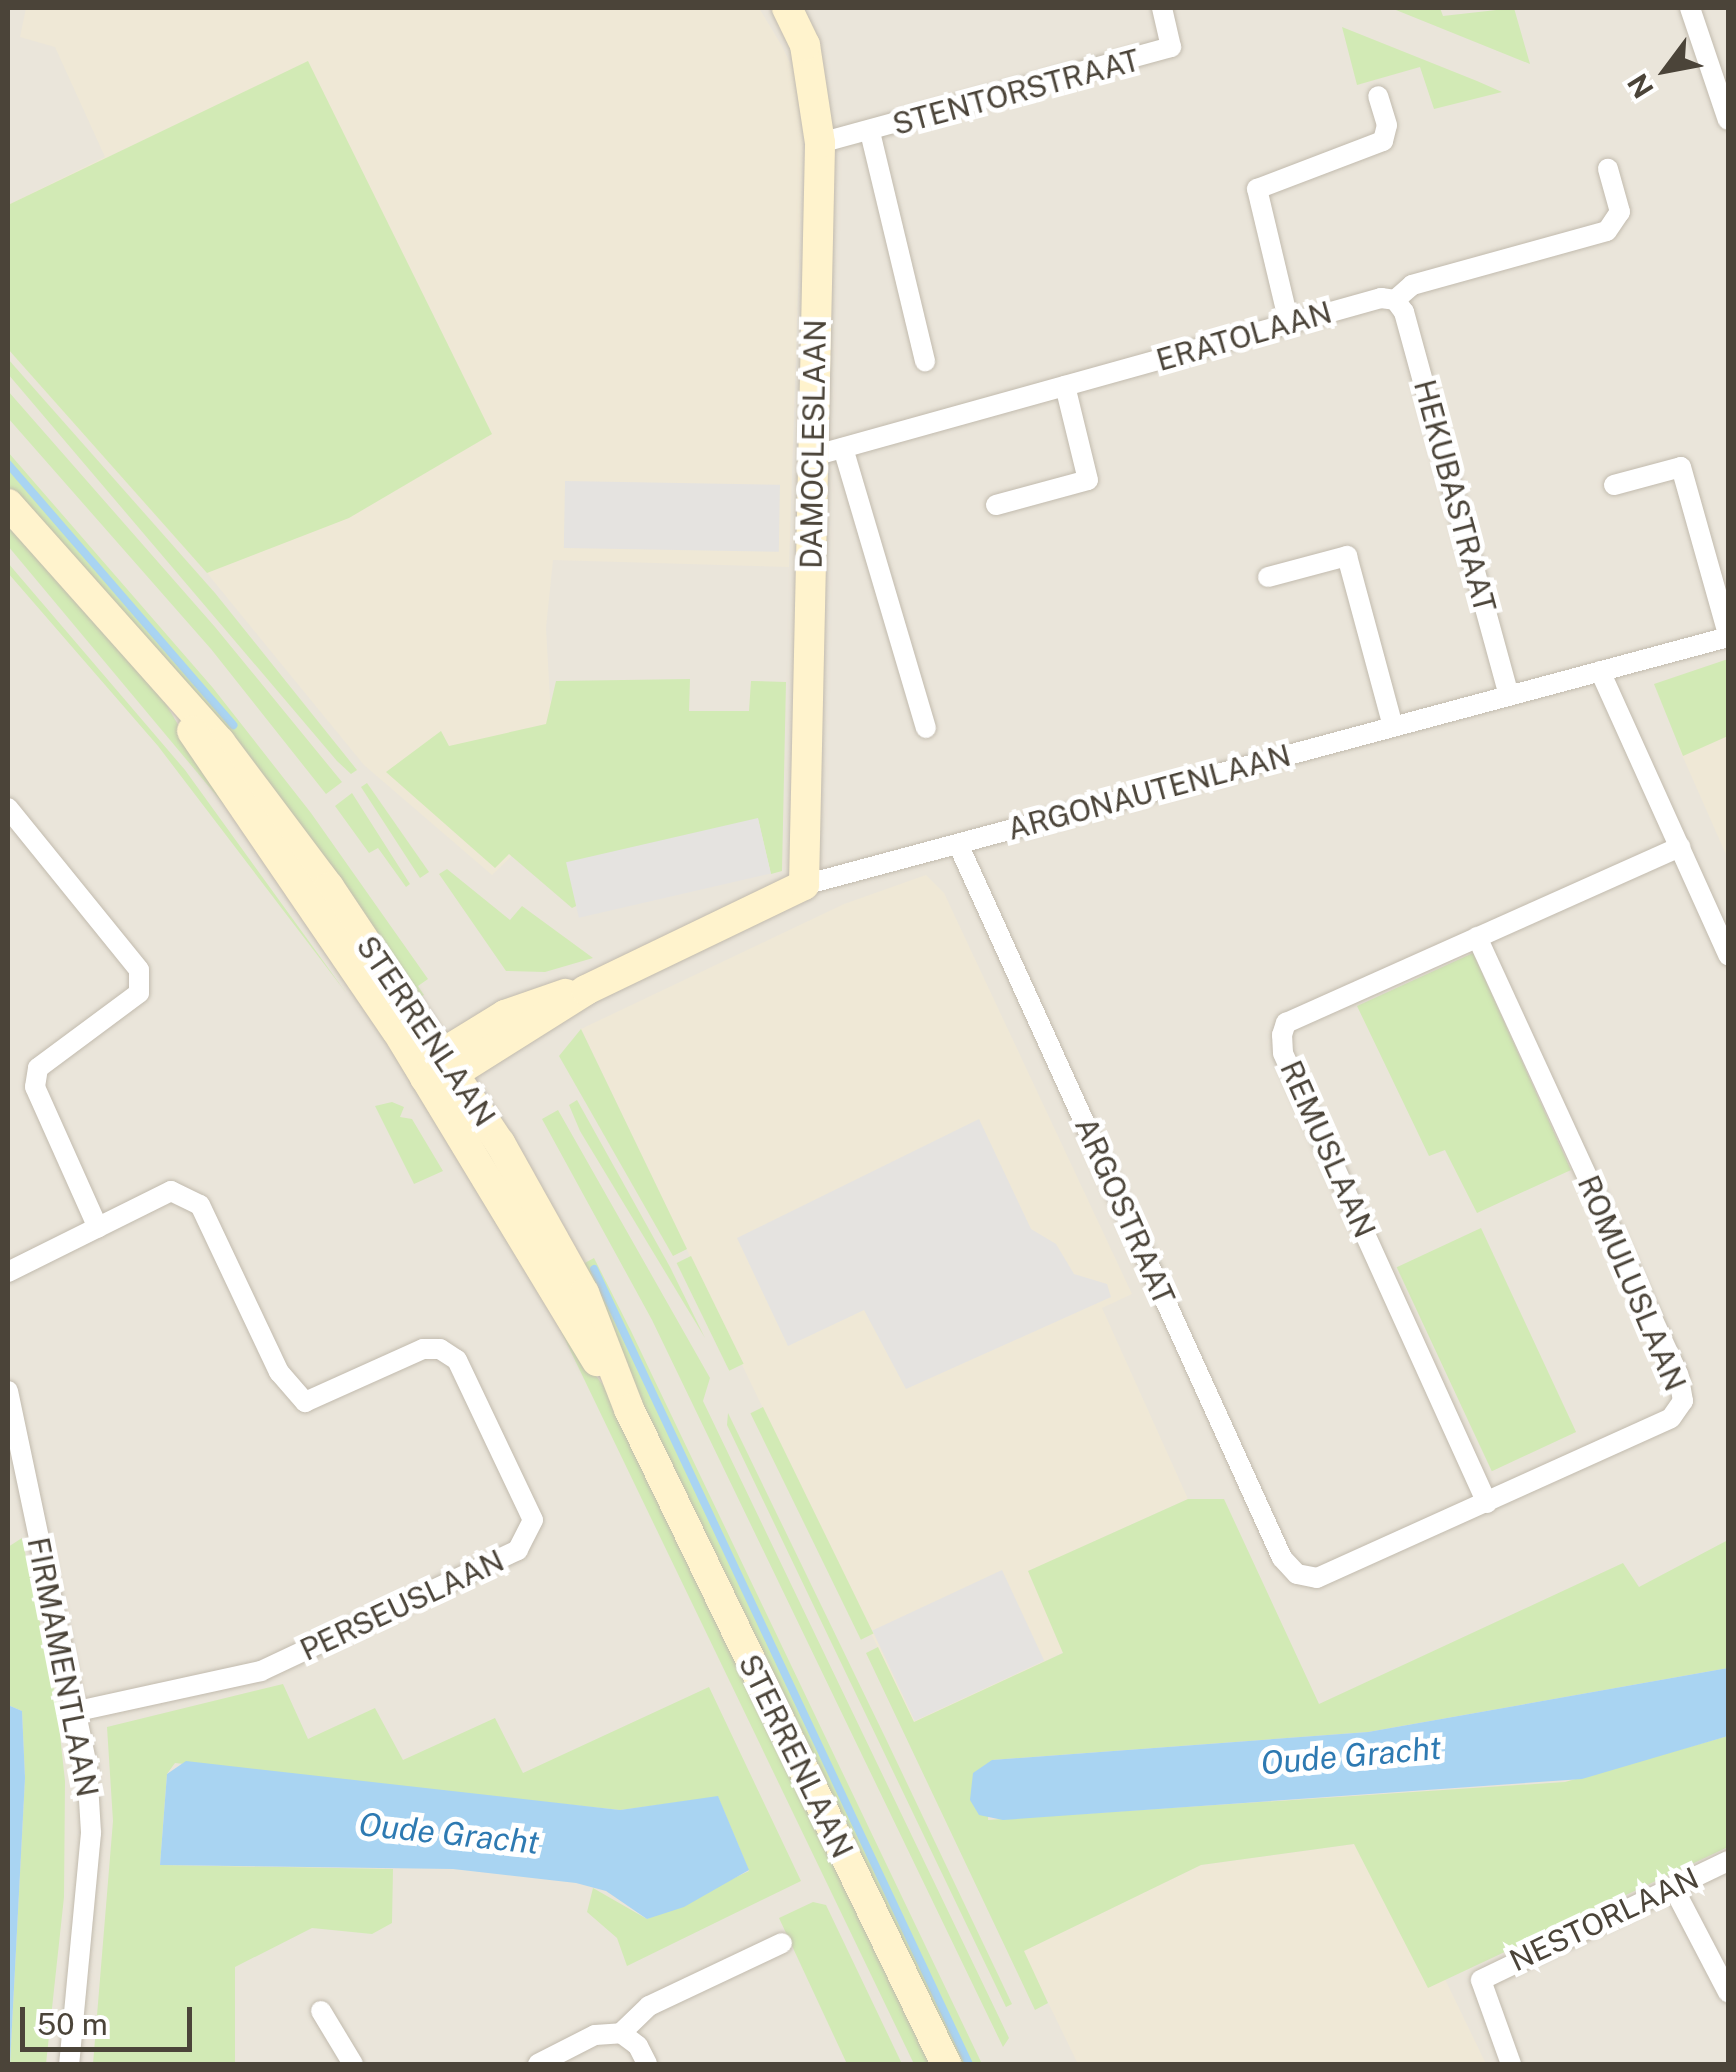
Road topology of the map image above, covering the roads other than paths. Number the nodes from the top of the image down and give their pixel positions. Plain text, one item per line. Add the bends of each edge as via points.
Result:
1 (787, 8) edge
2 (1162, 8) edge
3 (1690, 8) edge
4 (1378, 96) dead end
5 (1728, 120) edge
6 (870, 132) junction
7 (820, 143) junction
8 (1608, 170) dead end
9 (1395, 300) junction
10 (1289, 324) junction
11 (925, 362) dead end
12 (1065, 386) junction
13 (843, 448) junction
14 (813, 456) junction
15 (1614, 485) dead end
16 (8, 504) edge
17 (996, 505) dead end
18 (1268, 577) dead end
19 (1728, 636) edge
20 (1600, 671) junction
21 (1510, 695) junction
22 (1393, 726) junction
23 (926, 728) dead end
24 (8, 808) edge
25 (958, 844) junction
26 (1680, 847) junction
27 (804, 886) junction
28 (1477, 937) junction
29 (1728, 955) edge
30 (442, 1068) junction
31 (98, 1228) junction
32 (8, 1272) edge
33 (8, 1390) edge
34 (1486, 1502) junction
35 (1297, 1574) joint
36 (77, 1711) junction
37 (1728, 1861) edge
38 (1672, 1888) junction
39 (782, 1943) dead end
40 (1728, 1992) edge
41 (321, 2011) dead end
42 (621, 2034) junction
43 (942, 2060) edge
44 (69, 2064) edge
45 (352, 2064) edge
46 (538, 2064) edge
47 (647, 2064) edge
48 (1511, 2064) edge

1 - 7 main road, DAMOCLESLAAN via 805,45
2 - 6 street, STENTORSTRAAT via 1171,47
3 - 5 street
4 - 10 street via 1387,125 1383,141 1257,189
6 - 7 street, STENTORSTRAAT
6 - 11 street
7 - 14 main road, DAMOCLESLAAN
8 - 9 street, ERATOLAAN via 1620,212 1607,231 1412,285
9 - 10 street, ERATOLAAN
9 - 21 street, HEKUBASTRAAT via 1404,312
10 - 12 street, ERATOLAAN
12 - 13 street, ERATOLAAN
12 - 17 street via 1088,480
13 - 14 street, ERATOLAAN
13 - 23 street
14 - 27 main road, DAMOCLESLAAN
15 - 19 street via 1681,467
16 - 30 main road, STERRENLAAN via 168,688 231,794
18 - 22 street via 1347,556
19 - 20 street, ARGONAUTENLAAN
20 - 21 street, ARGONAUTENLAAN
20 - 26 street
21 - 22 street, ARGONAUTENLAAN
22 - 25 street, ARGONAUTENLAAN
24 - 31 street via 138,970 139,993 38,1068 34,1086
25 - 27 street, ARGONAUTENLAAN
25 - 35 street, ARGOSTRAAT via 1282,1558
26 - 28 street, REMUSLAAN
26 - 29 street
27 - 30 main road, ARGONAUTENLAAN via 586,990
28 - 34 street, ROMULUSLAAN via 1678,1374 1683,1401 1671,1418
28 - 34 street, REMUSLAAN via 1286,1023 1282,1035 1283,1053
30 - 43 main road, STERRENLAAN via 629,1409
31 - 32 street
31 - 36 street, PERSEUSLAAN via 170,1191 200,1205 279,1372 305,1402 423,1349 440,1348 457,1360 533,1520 518,1550 261,1671
33 - 36 street, FIRMAMENTLAAN
34 - 35 street, ROMULUSLAAN via 1317,1578
36 - 44 street, FIRMAMENTLAAN via 92,1833
37 - 38 street, NESTORLAAN
38 - 40 street
38 - 48 street, NESTORLAAN via 1481,1980
39 - 42 street via 649,2006
41 - 45 street
42 - 46 street via 595,2036
42 - 47 street

